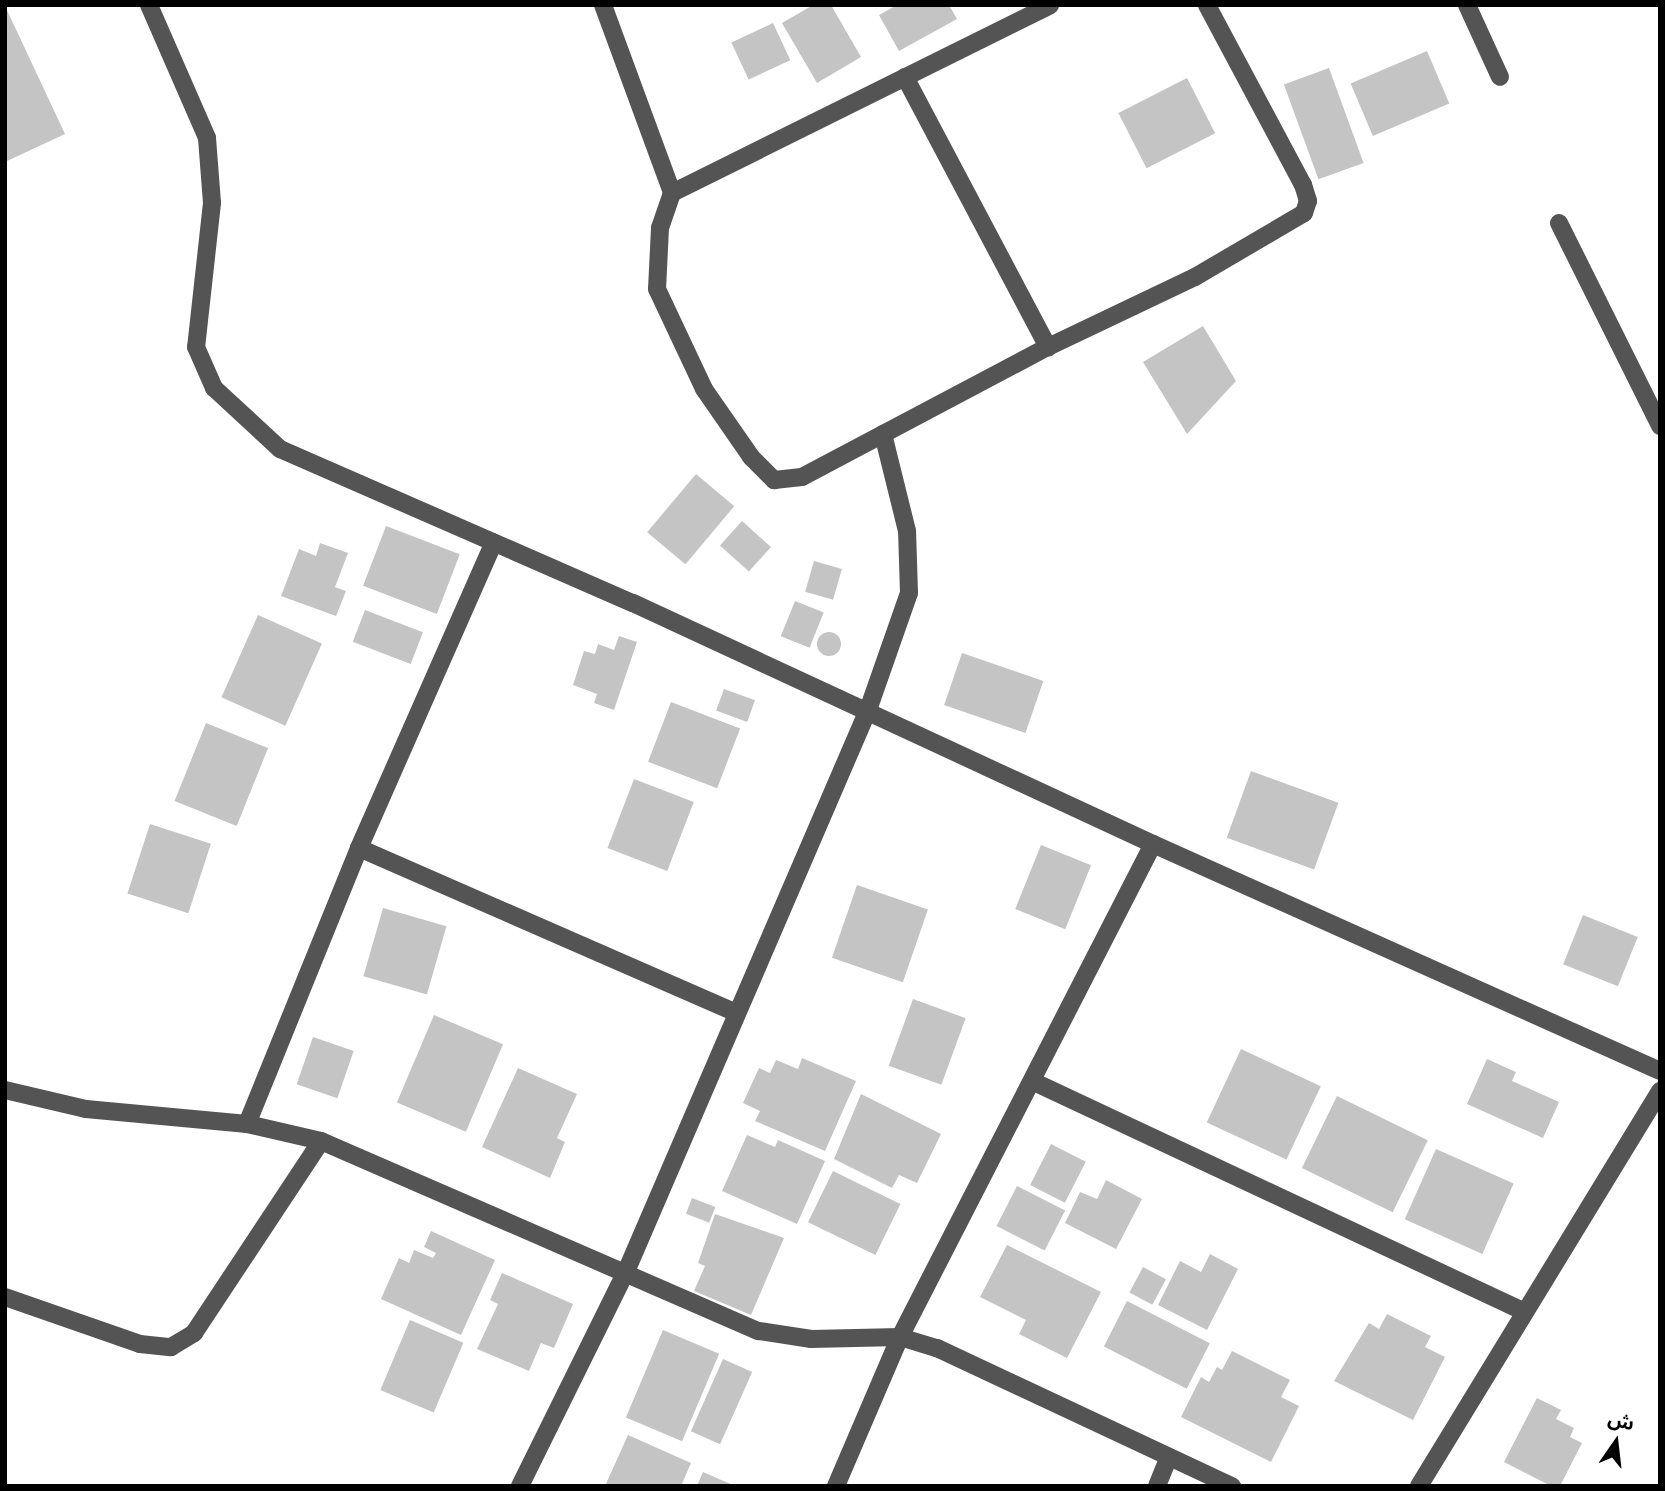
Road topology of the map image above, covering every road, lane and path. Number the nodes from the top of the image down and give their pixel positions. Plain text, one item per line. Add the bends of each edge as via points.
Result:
1 (149, 5) edge
2 (603, 5) edge
3 (1050, 5) edge
4 (1207, 5) edge
5 (1467, 5) edge
6 (905, 77) junction
7 (1500, 77) dead end
8 (672, 193) junction
9 (1559, 223) dead end
10 (1048, 347) junction
11 (1660, 426) edge
12 (883, 434) junction
13 (494, 542) junction
14 (868, 710) junction
15 (1153, 844) junction
16 (359, 848) junction
17 (737, 1013) junction
18 (1660, 1071) edge
19 (1032, 1081) junction
20 (5, 1090) edge
21 (1660, 1091) edge
22 (247, 1124) junction
23 (321, 1141) junction
24 (625, 1274) junction
25 (5, 1297) edge
26 (1525, 1312) junction
27 (900, 1337) junction
28 (1169, 1457) junction
29 (520, 1486) edge
30 (836, 1486) edge
31 (1157, 1486) edge
32 (1232, 1486) edge
33 (1419, 1486) edge

1 - 13 street via 207,138 212,203 197,347 214,388 280,449
2 - 8 street
3 - 6 street
4 - 10 street via 1303,185 1308,207 1195,277
5 - 7 street
6 - 8 street
6 - 10 street
8 - 12 street via 660,228 657,289 704,389 751,457 774,480 802,477
9 - 11 street
10 - 12 street
12 - 14 street via 907,531 909,593
13 - 14 street
13 - 16 street
14 - 15 street
14 - 17 street
15 - 18 street
15 - 19 street
16 - 17 street
16 - 22 street
17 - 24 street
19 - 26 street
19 - 27 street
20 - 22 street via 86,1110
21 - 26 street
22 - 23 street
23 - 24 street
23 - 25 street via 194,1333 171,1347 141,1344
24 - 27 street via 759,1331 811,1339
24 - 29 street
26 - 33 street
27 - 28 street via 937,1348
27 - 30 street
28 - 31 street
28 - 32 street

